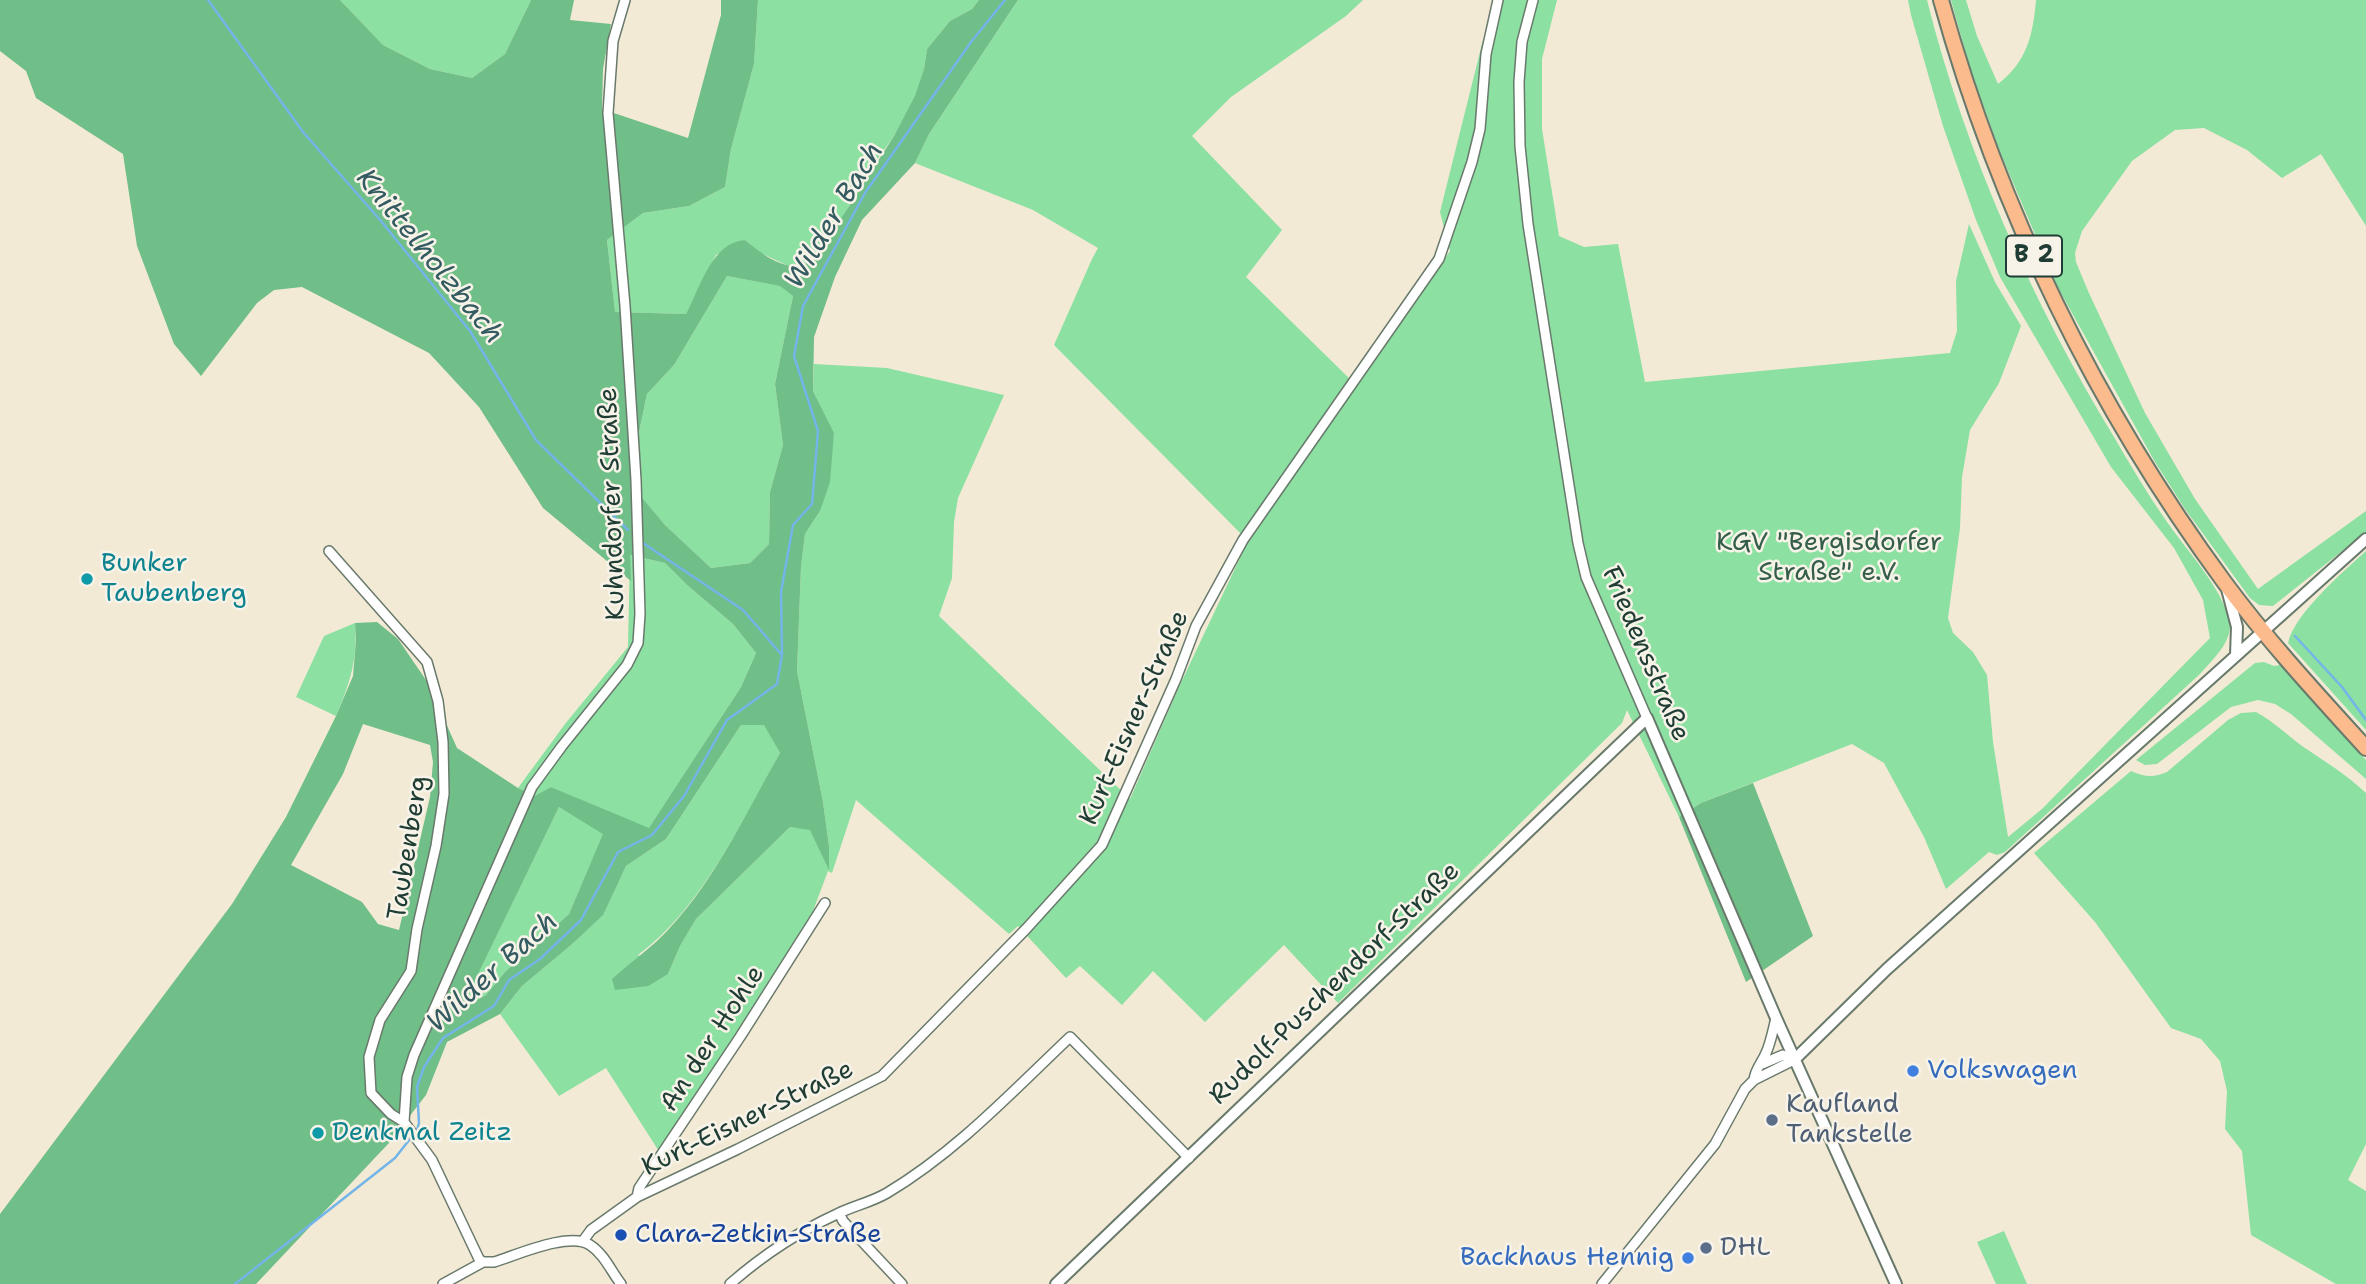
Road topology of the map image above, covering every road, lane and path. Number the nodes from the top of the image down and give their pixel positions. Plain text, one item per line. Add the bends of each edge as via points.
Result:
1 (625, 0) edge
2 (1499, 0) edge
3 (1533, 0) edge
4 (1941, 0) edge
5 (2366, 539) edge
6 (329, 551) dead end
7 (2226, 583) junction
8 (2263, 631) junction
9 (2236, 655) junction
10 (1647, 718) junction
11 (2366, 748) edge
12 (825, 904) dead end
13 (1776, 1018) junction
14 (1794, 1060) junction
15 (1762, 1064) junction
16 (1754, 1080) junction
17 (406, 1126) junction
18 (1189, 1158) junction
19 (637, 1197) junction
20 (839, 1213) junction
21 (583, 1241) junction
22 (483, 1262) junction
23 (443, 1284) edge
24 (621, 1284) edge
25 (730, 1284) edge
26 (902, 1284) edge
27 (1056, 1284) edge
28 (1602, 1284) edge
29 (1896, 1284) edge

1 - 17 street, Kuhndorfer Straße via 613,41 608,113 636,489 638,643 627,665 532,787 414,1055 407,1077
2 - 19 street, Kurt-Eisner-Straße via 1486,54 1480,129 1439,259 1242,540 1196,626 1102,845 882,1076
3 - 10 street, Friedensstraße via 1522,42 1520,146 1576,530 1586,577
4 - 7 main road, B 2 via 2000,179 2061,315 2149,470
5 - 8 street
6 - 17 street, Taubenberg via 427,662 438,701 444,794 436,846 411,971 380,1020 369,1056 372,1093
7 - 8 main road, B 2
7 - 9 street via 2237,627
8 - 9 street
8 - 11 main road, B 2
9 - 14 street via 1886,969
10 - 13 street, Friedensstraße
10 - 18 street, Rudolf-Puschendorf-Straße
12 - 19 street, An der Hohle
13 - 14 street, Friedensstraße
13 - 15 street
14 - 15 street via 1783,1055
14 - 16 street
14 - 29 street, Friedensstraße
15 - 16 street
16 - 28 street via 1715,1144
17 - 22 street via 438,1172
18 - 20 street via 1070,1037 958,1143 886,1194
18 - 27 street, Rudolf-Puschendorf-Straße
19 - 21 street, Kurt-Eisner-Straße
20 - 25 street via 777,1247
20 - 26 street
21 - 22 street via 563,1241
21 - 24 street via 603,1257
22 - 23 street

